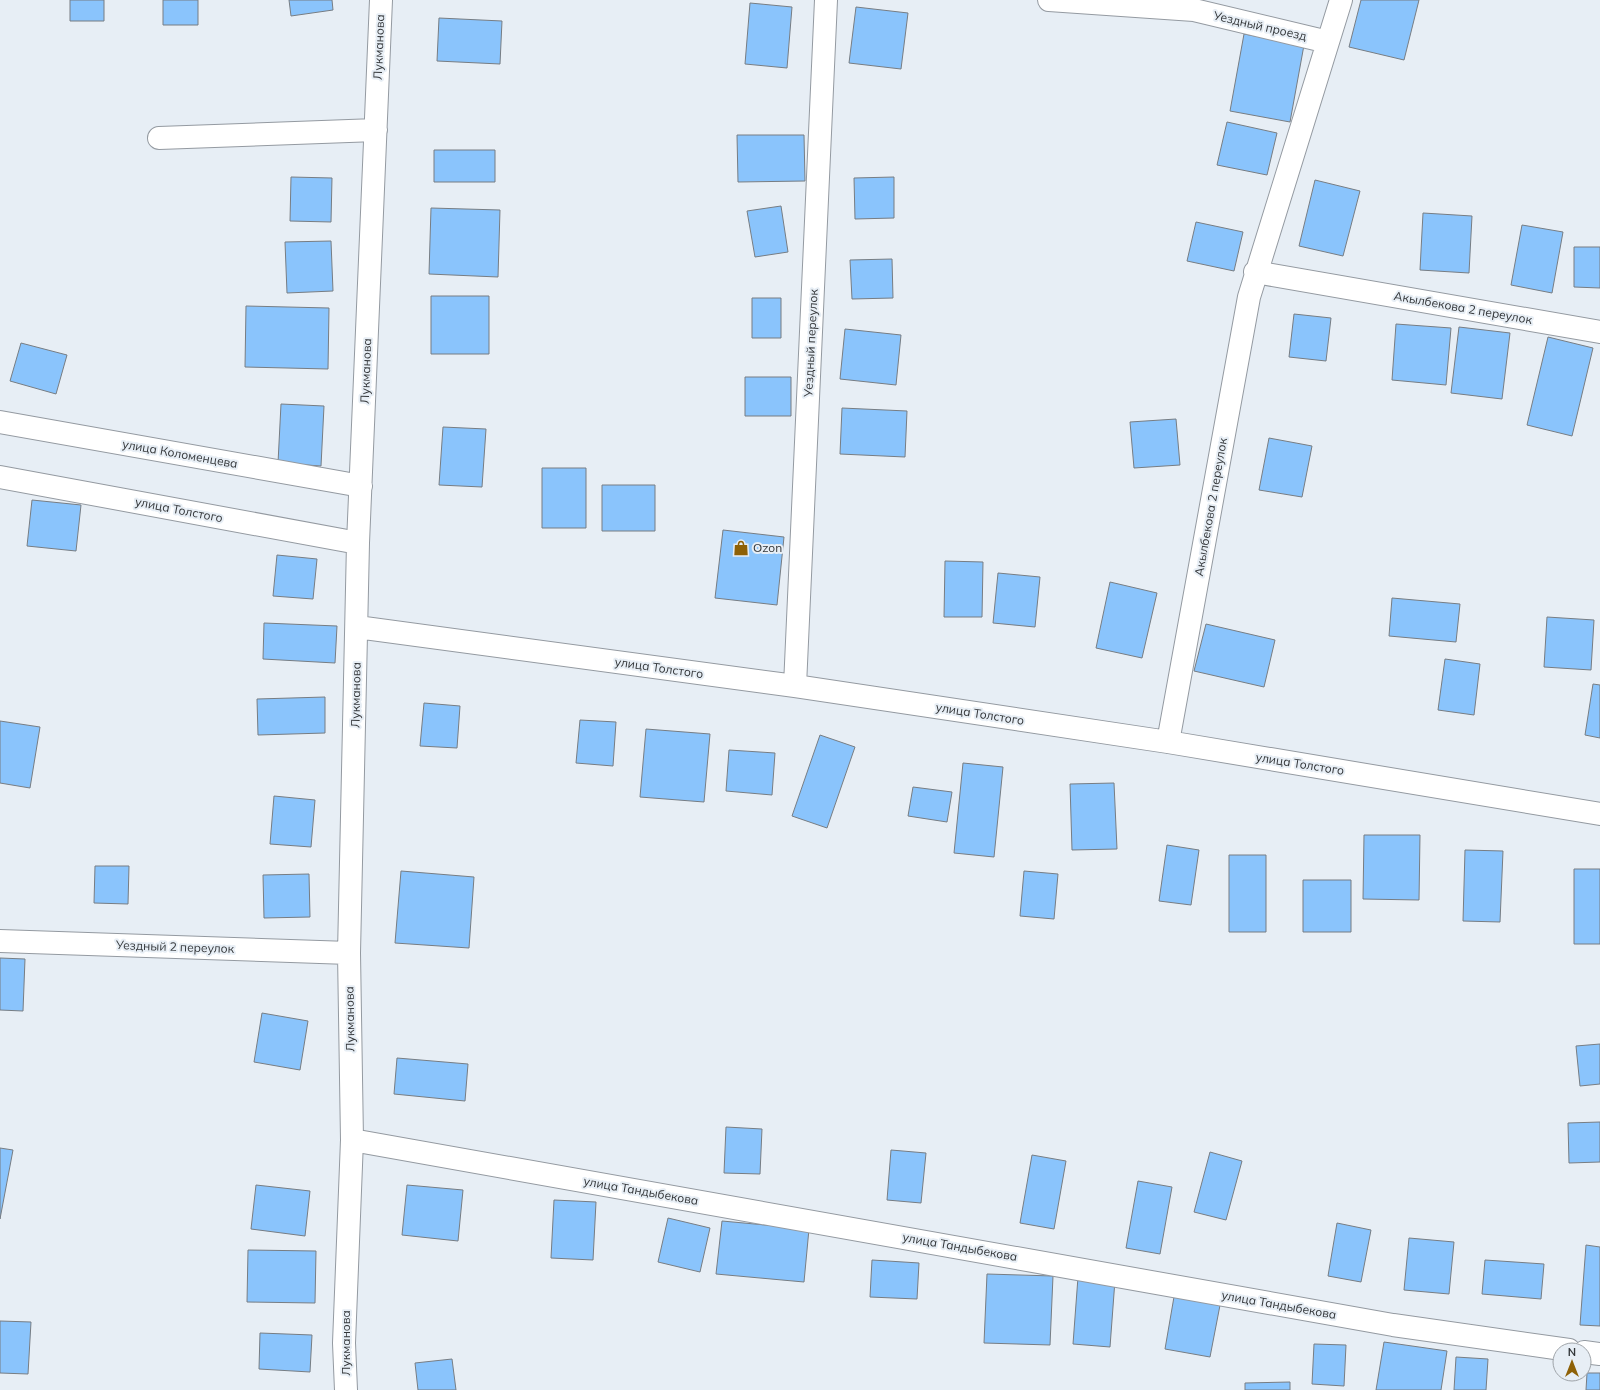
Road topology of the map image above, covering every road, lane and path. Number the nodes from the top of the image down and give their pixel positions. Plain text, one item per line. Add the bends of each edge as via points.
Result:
1 (381, 0) edge
2 (826, 0) edge
3 (1049, 0) edge
4 (1340, 0) edge
5 (1328, 42) junction
6 (376, 130) junction
7 (160, 138) dead end
8 (1255, 272) junction
9 (1600, 332) edge
10 (0, 422) edge
11 (0, 477) edge
12 (361, 486) junction
13 (358, 544) junction
14 (358, 627) junction
15 (795, 686) junction
16 (1168, 742) junction
17 (1600, 814) edge
18 (0, 941) edge
19 (350, 953) junction
20 (352, 1140) junction
21 (1552, 1348) edge
22 (346, 1390) edge

1 - 6 street, Лукманова
2 - 15 street, Уездный переулок
3 - 5 street, Уездный проезд via 1194,10
4 - 5 street, Акылбекова 2 переулок
5 - 8 street, Акылбекова 2 переулок
6 - 7 street
6 - 12 street, Лукманова
8 - 9 street, Акылбекова 2 переулок
8 - 16 street, Акылбекова 2 переулок
10 - 12 street, улица Коломенцева
11 - 13 street, улица Толстого
12 - 13 street, Лукманова
13 - 14 street, Лукманова
14 - 15 street, улица Толстого
14 - 19 street, Лукманова
15 - 16 street, улица Толстого
16 - 17 street, улица Толстого
18 - 19 street, Уездный 2 переулок
19 - 20 street, Лукманова
20 - 21 street, улица Тандыбекова via 1393,1325
20 - 22 street, Лукманова via 344,1343

